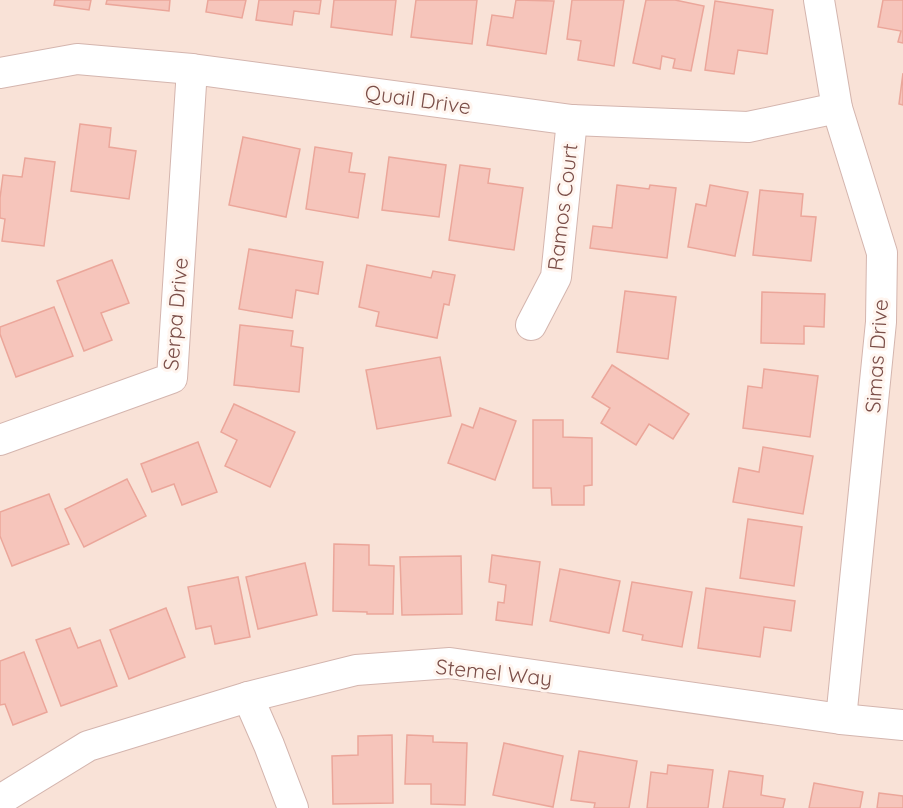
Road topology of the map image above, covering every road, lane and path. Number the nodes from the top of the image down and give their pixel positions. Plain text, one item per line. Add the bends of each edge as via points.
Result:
1 (819, 0) edge
2 (192, 69) junction
3 (0, 73) edge
4 (837, 108) junction
5 (572, 120) junction
6 (531, 325) dead end
7 (0, 440) edge
8 (248, 697) junction
9 (841, 719) junction
10 (903, 725) edge
11 (0, 800) edge
12 (292, 808) edge

1 - 4 street, Simas Drive
2 - 3 street, Quail Drive via 76,59
2 - 5 street, Quail Drive
2 - 7 street, Serpa Drive via 172,378
4 - 5 street, Quail Drive via 748,127
4 - 9 street, Simas Drive via 882,253 881,322
5 - 6 street, Ramos Court via 556,277
8 - 9 street, Stemel Way via 356,669 450,663
8 - 11 street, Stemel Way via 88,746
8 - 12 street
9 - 10 street, Stemel Way

